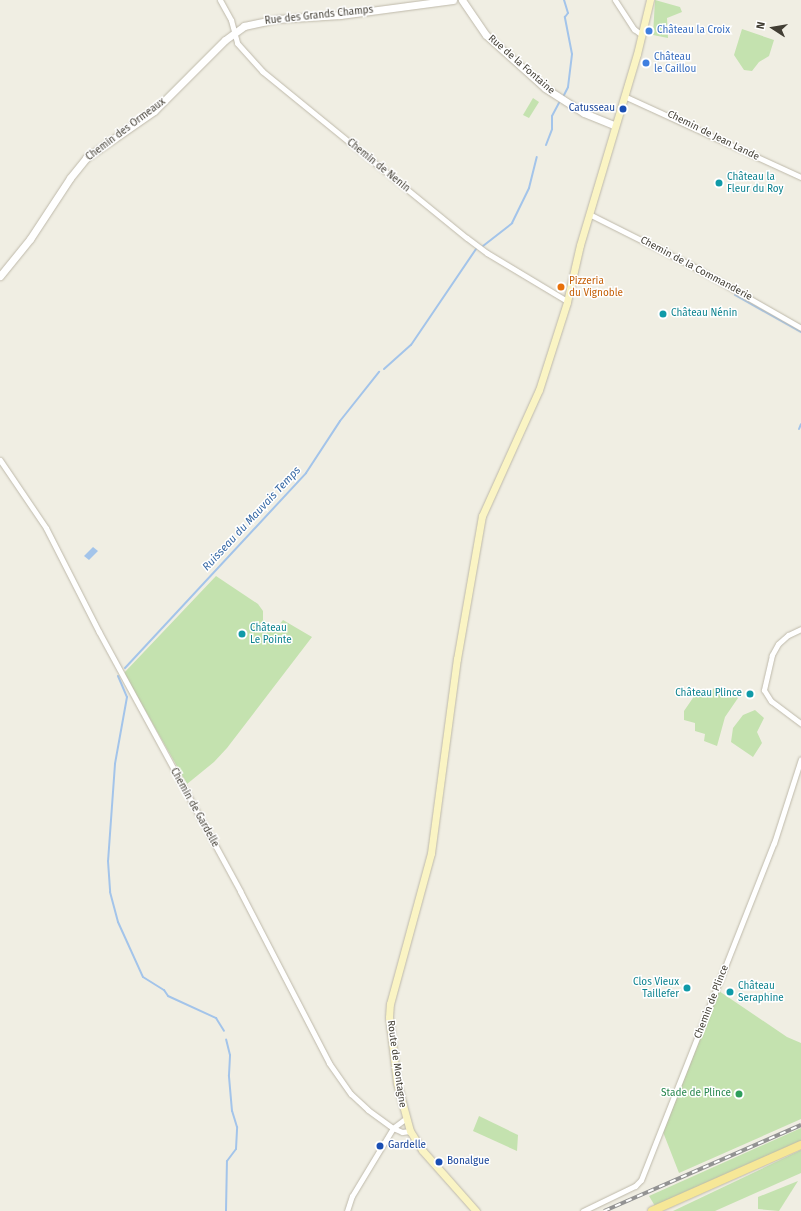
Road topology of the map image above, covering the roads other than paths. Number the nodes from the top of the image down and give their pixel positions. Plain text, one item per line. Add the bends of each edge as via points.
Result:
1 (220, 0) edge
2 (454, 0) edge
3 (462, 0) edge
4 (615, 0) edge
5 (650, 0) edge
6 (234, 32) junction
7 (642, 35) junction
8 (624, 96) junction
9 (614, 125) junction
10 (801, 177) edge
11 (589, 214) junction
12 (0, 276) edge
13 (568, 301) junction
14 (801, 328) edge
15 (0, 460) edge
16 (801, 629) edge
17 (801, 724) edge
18 (801, 759) edge
19 (405, 1118) junction
20 (393, 1128) junction
21 (410, 1132) junction
22 (801, 1145) edge
23 (713, 1184) junction
24 (347, 1211) edge
25 (476, 1211) edge
26 (583, 1211) edge
27 (652, 1211) edge
28 (663, 1211) edge

1 - 6 street, Chemin de Nenin
2 - 6 street, Rue des Grands Champs via 340,15 277,19 244,26
3 - 9 street, Rue de la Fontaine via 486,35 545,88 584,114
4 - 7 street via 634,30
5 - 7 main road, Route de Montagne
6 - 12 street, Chemin des Ormeaux via 154,111 105,143 82,163 30,239
6 - 13 street, Chemin de Nenin via 237,43 262,71 439,217 487,253
7 - 8 main road, Route de Montagne
8 - 9 main road, Route de Montagne
8 - 10 street, Chemin de Jean Lande
9 - 11 main road, Route de Montagne
11 - 13 main road, Route de Montagne
11 - 14 street, Chemin de la Commanderie via 689,264
13 - 19 main road, Route de Montagne via 539,390 482,516 454,682 430,852 393,991 389,1017 397,1083
15 - 20 street, Chemin de Gardelle via 46,528 329,1063 351,1094
16 - 17 street via 788,635 778,644 772,656 764,690 771,701
18 - 26 street, Chemin de Plince via 774,843 641,1180 635,1186
19 - 20 street
19 - 21 main road, Route de Montagne
20 - 21 street, Chemin de Gardelle
20 - 24 street via 352,1196
21 - 25 main road, Route de Montagne via 422,1150
22 - 23 main road
23 - 27 main road
23 - 28 main road

